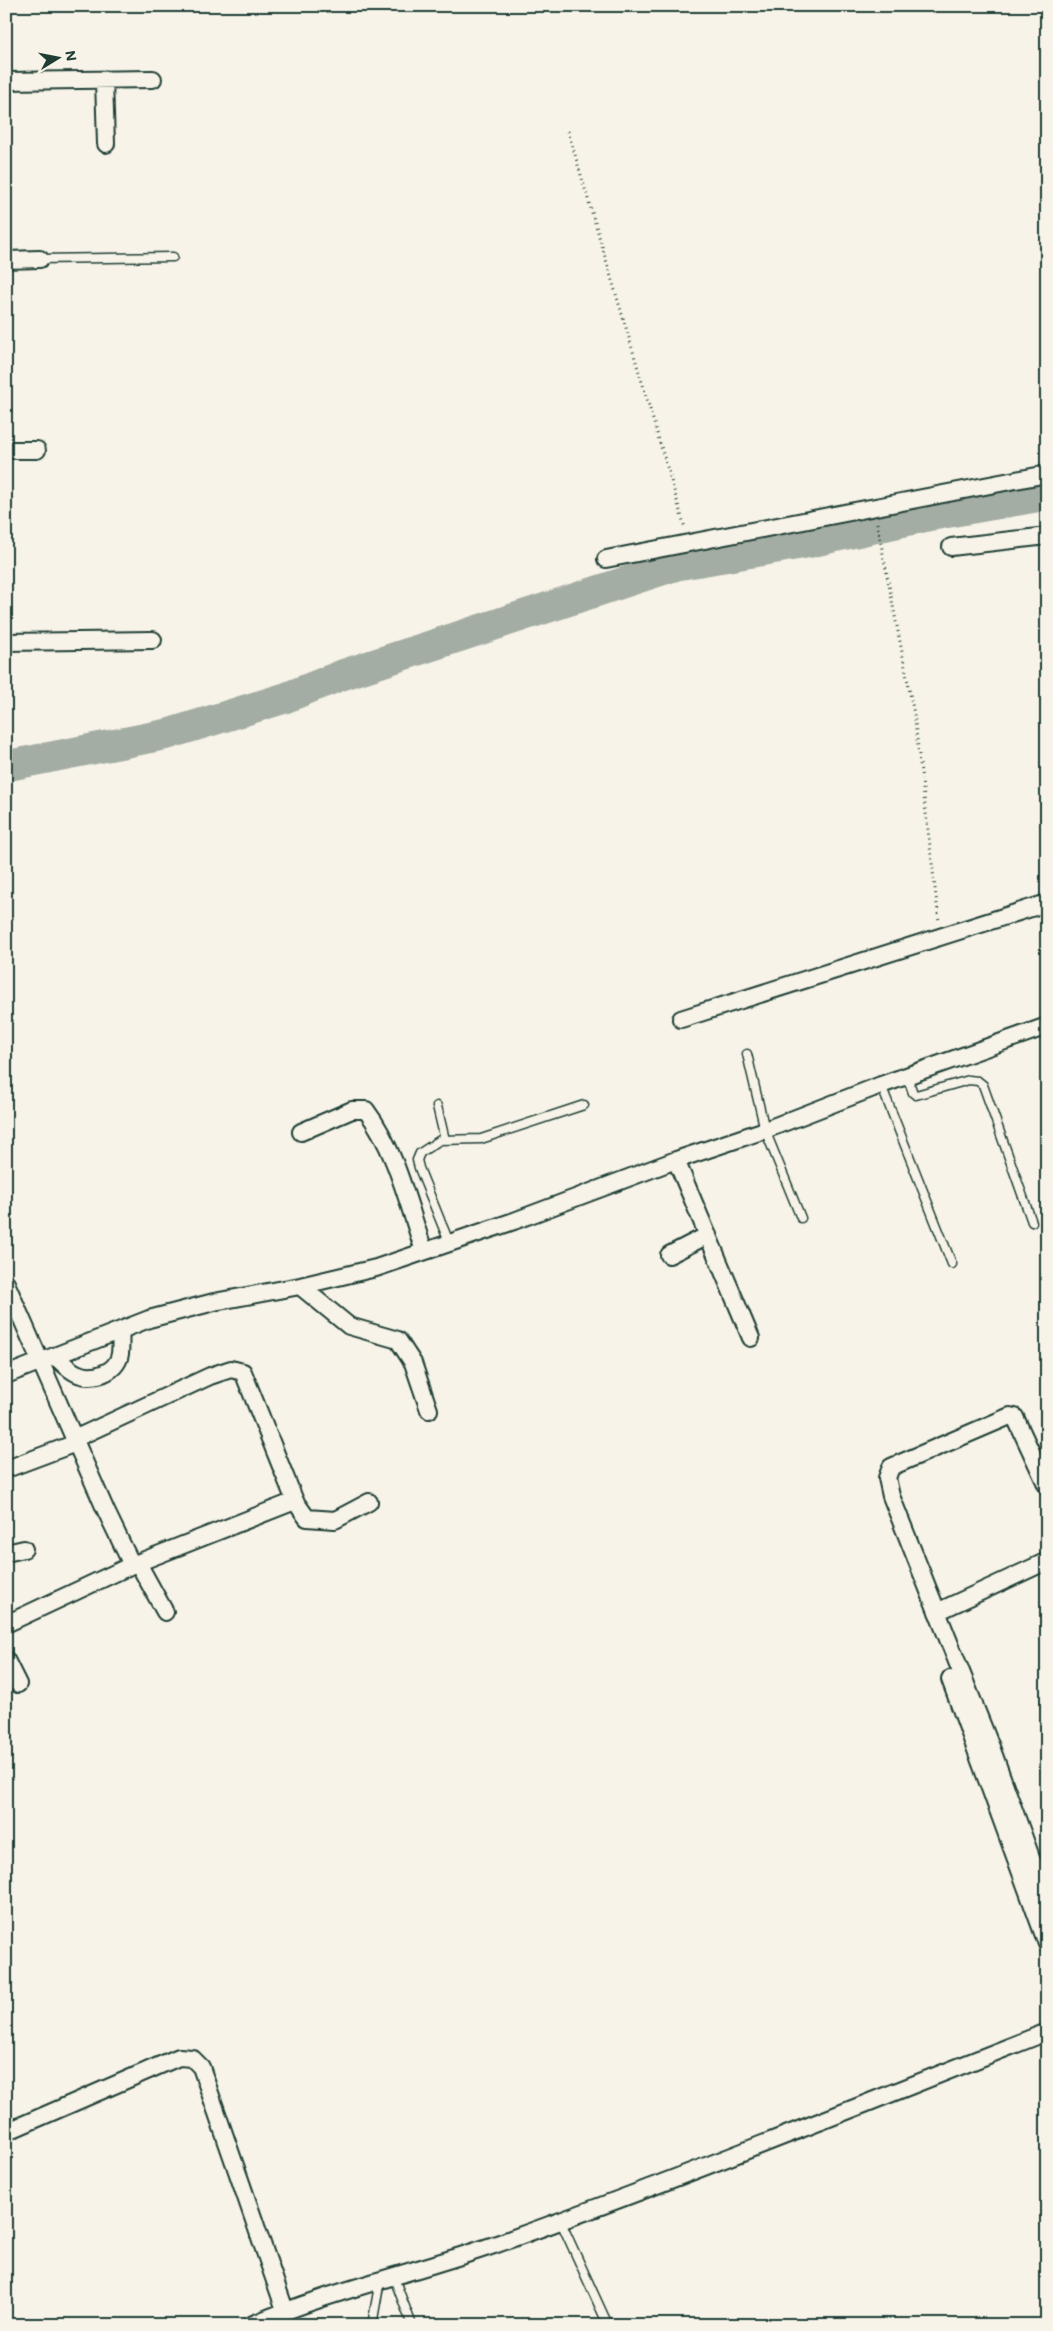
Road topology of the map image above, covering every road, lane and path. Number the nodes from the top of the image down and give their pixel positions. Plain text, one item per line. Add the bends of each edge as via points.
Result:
1 (153, 79) dead end
2 (104, 80) junction
3 (6, 81) edge
4 (568, 131) dead end
5 (106, 144) dead end
6 (173, 257) dead end
7 (40, 259) joint
8 (6, 260) edge
9 (6, 450) edge
10 (37, 450) dead end
11 (1047, 474) edge
12 (876, 522) dead end
13 (1047, 536) edge
14 (690, 543) junction
15 (951, 547) dead end
16 (606, 560) dead end
17 (153, 640) dead end
18 (6, 642) edge
19 (1047, 904) edge
20 (939, 923) dead end
21 (682, 1019) dead end
22 (1047, 1026) edge
23 (747, 1054) dead end
24 (907, 1076) junction
25 (881, 1085) junction
26 (584, 1105) dead end
27 (437, 1106) dead end
28 (765, 1130) junction
29 (301, 1132) dead end
30 (445, 1140) junction
31 (676, 1160) junction
32 (801, 1218) dead end
33 (1032, 1222) dead end
34 (708, 1235) junction
35 (449, 1242) junction
36 (424, 1251) junction
37 (669, 1255) dead end
38 (952, 1264) dead end
39 (6, 1283) edge
40 (300, 1286) junction
41 (120, 1330) junction
42 (751, 1338) dead end
43 (47, 1359) junction
44 (6, 1375) edge
45 (429, 1410) dead end
46 (75, 1441) junction
47 (12, 1467) dead end
48 (1047, 1486) edge
49 (294, 1501) junction
50 (369, 1502) dead end
51 (24, 1549) dead end
52 (6, 1553) edge
53 (1047, 1561) edge
54 (135, 1564) junction
55 (165, 1612) dead end
56 (937, 1612) junction
57 (6, 1624) edge
58 (6, 1660) edge
59 (950, 1679) dead end
60 (18, 1684) dead end
61 (1047, 1901) edge
62 (1047, 1944) edge
63 (1047, 2032) edge
64 (6, 2132) edge
65 (560, 2220) junction
66 (387, 2279) junction
67 (285, 2310) junction
68 (251, 2325) edge
69 (372, 2325) edge
70 (412, 2325) edge
71 (608, 2325) edge

1 - 2 street
2 - 3 street
2 - 5 street
4 - 14 path
6 - 7 lane
7 - 8 street
9 - 10 street
11 - 14 street
12 - 20 path via 914,714
13 - 15 street
14 - 16 street
17 - 18 street
19 - 21 street
22 - 24 street
23 - 28 lane
24 - 25 street
24 - 33 lane via 916,1095 969,1080 983,1085
25 - 28 street
25 - 38 lane
26 - 30 lane via 481,1139
27 - 30 lane
28 - 31 street
28 - 32 lane
29 - 36 street via 352,1110 366,1110 376,1123 391,1156
30 - 35 lane via 429,1146 417,1160
31 - 34 street
31 - 35 street
34 - 37 street
34 - 42 street
35 - 36 street
36 - 40 street via 376,1268
39 - 43 street
40 - 41 street via 214,1302
40 - 45 street via 349,1326 398,1340 413,1363
41 - 43 street
41 - 43 street via 120,1355 106,1372 95,1376 76,1373
43 - 44 street
43 - 46 street
46 - 47 street
46 - 49 street via 210,1376 231,1369 243,1372
46 - 54 street
48 - 56 street via 1012,1416 891,1467 887,1478 891,1496
49 - 50 street via 307,1518 320,1520 335,1520
49 - 54 street
51 - 52 street
53 - 56 street
54 - 55 street
54 - 57 street
56 - 61 street
58 - 60 street
59 - 62 street
63 - 65 street via 715,2163
64 - 67 street via 179,2057 192,2058 201,2067
65 - 66 street
65 - 71 lane
66 - 67 street
66 - 69 lane
66 - 70 lane
67 - 68 street

